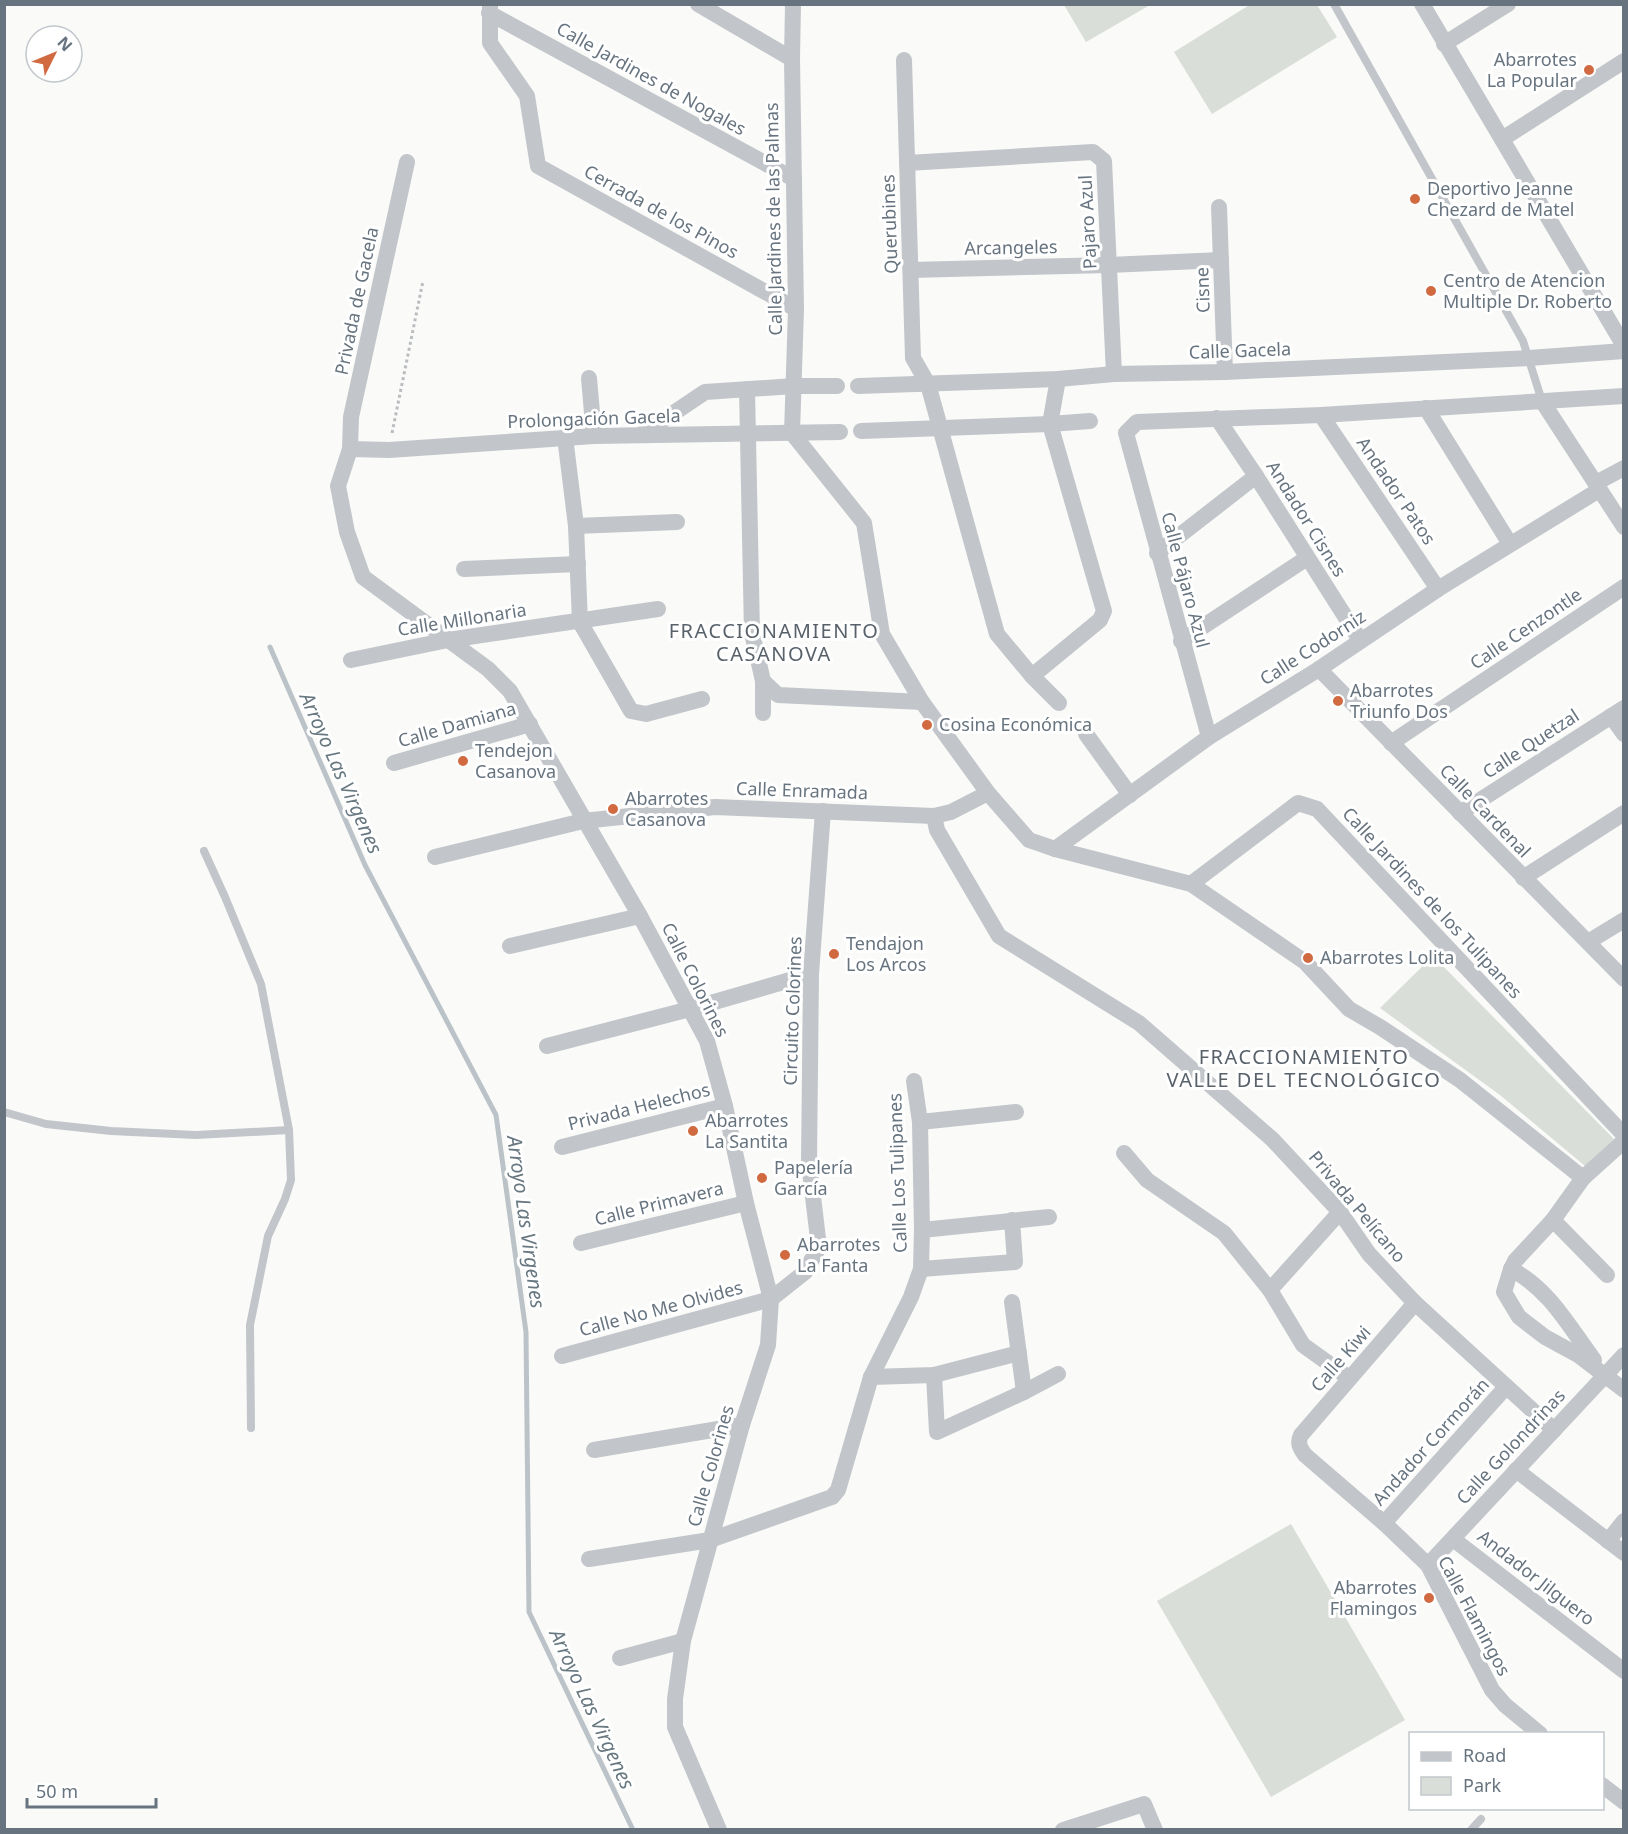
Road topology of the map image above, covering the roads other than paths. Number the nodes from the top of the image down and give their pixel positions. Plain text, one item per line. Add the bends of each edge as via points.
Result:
1 (698, 4) edge
2 (793, 4) edge
3 (1334, 4) edge
4 (1422, 4) edge
5 (1508, 4) edge
6 (489, 9) edge
7 (1444, 44) junction
8 (792, 59) junction
9 (904, 60) dead end
10 (1623, 61) edge
11 (1502, 139) junction
12 (407, 162) dead end
13 (907, 163) junction
14 (794, 179) junction
15 (1219, 207) dead end
16 (1221, 260) junction
17 (1109, 265) junction
18 (910, 270) junction
19 (796, 309) junction
20 (1623, 349) edge
21 (1529, 358) junction
22 (1225, 372) junction
23 (1114, 374) junction
24 (589, 378) dead end
25 (1058, 379) junction
26 (928, 384) junction
27 (794, 386) junction
28 (837, 386) dead end
29 (858, 386) dead end
30 (747, 389) junction
31 (1623, 396) edge
32 (1542, 401) junction
33 (1426, 408) junction
34 (1321, 415) junction
35 (1217, 418) junction
36 (1090, 421) dead end
37 (1050, 424) junction
38 (940, 429) junction
39 (861, 431) dead end
40 (840, 432) dead end
41 (792, 433) junction
42 (640, 435) junction
43 (747, 435) junction
44 (594, 436) junction
45 (565, 437) junction
46 (350, 448) junction
47 (1623, 468) edge
48 (1256, 476) junction
49 (1597, 487) junction
50 (677, 522) dead end
51 (576, 526) junction
52 (1623, 527) edge
53 (1510, 544) junction
54 (1157, 553) junction
55 (1307, 558) junction
56 (578, 564) junction
57 (464, 569) dead end
58 (1623, 587) edge
59 (1438, 589) junction
60 (658, 609) dead end
61 (580, 622) junction
62 (448, 640) junction
63 (1360, 640) junction
64 (1181, 641) junction
65 (351, 660) dead end
66 (1319, 669) junction
67 (1032, 676) junction
68 (763, 681) junction
69 (702, 699) dead end
70 (922, 702) junction
71 (1059, 703) dead end
72 (1617, 712) edge
73 (762, 713) dead end
74 (530, 724) junction
75 (1086, 734) dead end
76 (1623, 734) edge
77 (1209, 738) junction
78 (1391, 743) junction
79 (394, 763) dead end
80 (988, 793) junction
81 (1130, 795) junction
82 (823, 811) junction
83 (1460, 813) junction
84 (1623, 813) edge
85 (934, 816) junction
86 (584, 820) junction
87 (1055, 849) junction
88 (204, 851) dead end
89 (435, 857) dead end
90 (1523, 878) junction
91 (1191, 884) junction
92 (640, 916) junction
93 (1623, 920) edge
94 (1588, 942) junction
95 (510, 946) dead end
96 (811, 974) junction
97 (1623, 979) edge
98 (690, 1009) junction
99 (547, 1046) dead end
100 (914, 1081) dead end
101 (725, 1106) junction
102 (4, 1112) edge
103 (1016, 1112) dead end
104 (920, 1122) junction
105 (289, 1130) junction
106 (1623, 1135) edge
107 (1623, 1141) edge
108 (562, 1147) dead end
109 (1124, 1153) dead end
110 (1583, 1178) junction
111 (746, 1203) junction
112 (1340, 1212) junction
113 (1048, 1217) dead end
114 (1012, 1220) junction
115 (1553, 1220) junction
116 (922, 1230) junction
117 (581, 1243) dead end
118 (921, 1269) junction
119 (1511, 1269) junction
120 (1607, 1275) dead end
121 (1270, 1290) junction
122 (771, 1299) junction
123 (1012, 1302) dead end
124 (1415, 1303) junction
125 (1019, 1353) junction
126 (1623, 1355) edge
127 (562, 1356) dead end
128 (1058, 1374) dead end
129 (934, 1375) junction
130 (1605, 1376) junction
131 (871, 1377) junction
132 (1349, 1378) junction
133 (1506, 1387) junction
134 (1623, 1390) edge
135 (1024, 1392) junction
136 (742, 1425) junction
137 (251, 1428) dead end
138 (1554, 1430) junction
139 (1298, 1441) joint
140 (594, 1450) dead end
141 (1516, 1470) junction
142 (1623, 1521) edge
143 (1384, 1523) junction
144 (1453, 1539) junction
145 (710, 1540) junction
146 (1608, 1540) junction
147 (1623, 1553) edge
148 (589, 1558) dead end
149 (1428, 1565) junction
150 (683, 1641) junction
151 (620, 1658) dead end
152 (1623, 1671) edge
153 (1538, 1732) edge
154 (1604, 1787) edge
155 (1623, 1802) edge
156 (1481, 1819) dead end
157 (719, 1830) edge
158 (1063, 1830) edge
159 (1155, 1830) edge
160 (1472, 1830) edge

1 - 8 street
2 - 8 street, Calle Jardines de las Palmas
3 - 21 lane
4 - 7 street
5 - 7 street
6 - 14 street, Calle Jardines de Nogales
6 - 19 street, Cerrada de los Pinos via 490,43 527,96 538,166
7 - 11 street
8 - 14 street, Calle Jardines de las Palmas
9 - 13 street, Querubines
10 - 11 street
11 - 20 street
12 - 46 street, Privada de Gacela via 351,417
13 - 17 street, Pajaro Azul via 1093,152 1104,161
13 - 18 street, Querubines
14 - 19 street, Calle Jardines de las Palmas
15 - 16 street, Cisne
16 - 17 street, Arcangeles
16 - 22 street, Cisne
17 - 18 street, Arcangeles
17 - 23 street, Pajaro Azul
18 - 26 street, Querubines via 913,358
19 - 27 street, Calle Jardines de las Palmas
20 - 21 street, Calle Gacela
21 - 22 street, Calle Gacela
21 - 32 lane
22 - 23 street, Calle Gacela
23 - 25 street, Calle Gacela
24 - 44 street
25 - 26 street, Calle Gacela
25 - 37 street
26 - 29 street, Calle Gacela
26 - 38 street, Querubines
27 - 28 street
27 - 30 street
27 - 41 street, Calle Jardines de las Palmas
30 - 42 street via 705,392
30 - 43 street
31 - 32 street
32 - 33 street
32 - 49 street
33 - 34 street
33 - 53 street
34 - 35 street
34 - 59 street, Andador Patos
35 - 48 street, Andador Cisnes
35 - 54 street, Calle Pájaro Azul via 1137,422 1126,433
36 - 37 street
37 - 38 street
37 - 67 street via 1104,612 1100,620
38 - 39 street
38 - 67 street, Querubines via 996,634
40 - 41 street, Prolongación Gacela
41 - 43 street, Prolongación Gacela
41 - 70 street via 864,523 882,634
42 - 43 street, Prolongación Gacela
42 - 44 street, Prolongación Gacela
43 - 68 street via 752,633
44 - 45 street, Prolongación Gacela
45 - 46 street, Prolongación Gacela via 389,450
45 - 51 street
46 - 62 street, Calle Colorines via 338,486 347,532 363,577
47 - 49 street, Calle Codorniz
48 - 54 street
48 - 55 street, Andador Cisnes
49 - 52 street
49 - 53 street, Calle Codorniz
50 - 51 street
51 - 56 street
53 - 59 street, Calle Codorniz
54 - 64 street, Calle Pájaro Azul
55 - 63 street, Andador Cisnes
55 - 64 street
56 - 57 street
56 - 61 street
58 - 78 street, Calle Cenzontle
59 - 63 street, Calle Codorniz
60 - 61 street, Calle Millonaria
61 - 62 street, Calle Millonaria
61 - 69 street via 631,711 646,714
62 - 65 street, Calle Millonaria
62 - 74 street, Calle Colorines via 488,669 510,691
63 - 66 street, Calle Codorniz
64 - 77 street, Calle Pájaro Azul
66 - 77 street, Calle Codorniz
66 - 78 street, Calle Cardenal
67 - 71 street, Querubines
68 - 70 street via 778,695
68 - 73 street
70 - 80 street
72 - 76 street
72 - 83 street, Calle Quetzal
74 - 79 street, Calle Damiana
74 - 86 street, Calle Colorines
75 - 81 street
77 - 81 street, Calle Codorniz
78 - 83 street, Calle Cardenal
80 - 85 street, Calle Enramada
80 - 87 street via 1029,840
81 - 87 street, Calle Codorniz
82 - 85 street, Calle Enramada
82 - 86 street, Calle Enramada via 715,807
82 - 96 street, Circuito Colorines
83 - 90 street, Calle Cardenal
84 - 90 street
85 - 112 street, Privada Pelícano via 937,830 999,936 1139,1023 1272,1139
86 - 89 street, Calle Enramada
86 - 92 street, Calle Colorines
87 - 91 street
88 - 105 lane via 261,984
90 - 94 street, Calle Cardenal
91 - 106 street, Calle Jardines de los Tulipanes via 1298,804 1317,809
91 - 110 street via 1305,962 1349,1009 1460,1080
92 - 95 street
92 - 98 street, Calle Colorines
93 - 94 street
94 - 97 street, Calle Cardenal
96 - 98 street
96 - 122 street, Circuito Colorines via 809,1163 819,1247 805,1272
98 - 99 street
98 - 101 street, Calle Colorines via 707,1041
100 - 104 street, Calle Los Tulipanes
101 - 108 street, Privada Helechos
101 - 111 street, Calle Colorines
102 - 105 lane via 46,1124 111,1131 196,1136
103 - 104 street
104 - 116 street, Calle Los Tulipanes
105 - 137 lane via 291,1180 268,1236 250,1325
107 - 110 street
109 - 121 street via 1147,1180 1224,1233
110 - 115 street
111 - 117 street, Calle Primavera
111 - 122 street, Calle Colorines
112 - 121 street
112 - 124 street, Privada Pelícano via 1369,1254
113 - 114 street
114 - 116 street
114 - 118 street via 1015,1262
115 - 119 street
115 - 120 street
116 - 118 street, Calle Los Tulipanes
118 - 131 street, Calle Los Tulipanes
119 - 130 street via 1547,1296
119 - 130 street via 1504,1292 1519,1317
121 - 132 street via 1303,1345
122 - 127 street, Calle No Me Olvides
122 - 136 street, Calle Colorines via 768,1345
123 - 125 street
124 - 132 street, Calle Kiwi
124 - 133 street, Privada Pelícano
125 - 129 street
125 - 135 street
126 - 130 street, Calle Golondrinas
128 - 135 street
129 - 131 street
129 - 135 street via 937,1432
130 - 134 street
130 - 138 street, Calle Golondrinas
131 - 145 street, Calle Los Tulipanes via 838,1490 832,1497
132 - 139 street, Calle Kiwi
133 - 138 street, Privada Pelícano
133 - 143 street, Andador Cormorán
136 - 140 street
136 - 145 street, Calle Colorines
138 - 141 street, Calle Golondrinas
139 - 143 street, Calle Flamingos via 1305,1455
141 - 144 street, Calle Golondrinas
141 - 146 street
142 - 146 street
143 - 149 street, Calle Flamingos
144 - 149 street, Calle Golondrinas
144 - 152 street, Andador Jilguero
145 - 148 street
145 - 150 street, Calle Colorines
146 - 147 street
149 - 153 street, Calle Flamingos via 1492,1690
150 - 151 street
150 - 157 street, Calle Colorines via 675,1727
154 - 155 street
156 - 160 lane
158 - 159 street via 1144,1804

